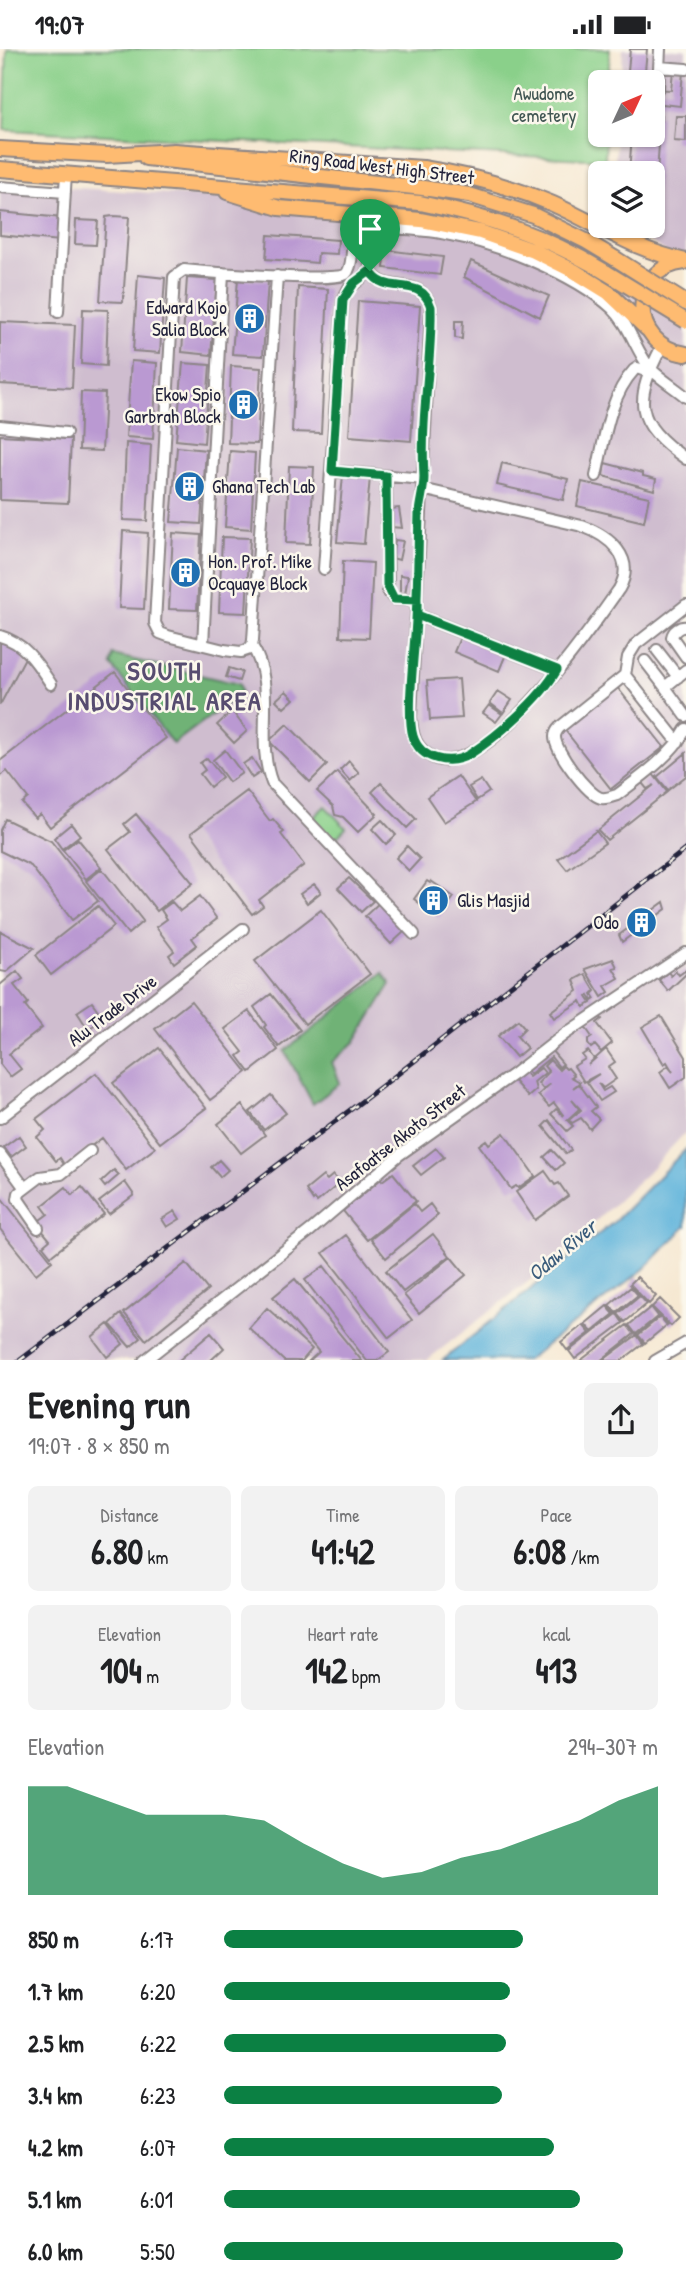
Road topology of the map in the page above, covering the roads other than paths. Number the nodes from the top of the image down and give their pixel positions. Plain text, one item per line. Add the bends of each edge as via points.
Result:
1 (660, 49) edge
2 (659, 67) junction
3 (686, 69) edge
4 (659, 70) edge
5 (0, 149) edge
6 (131, 155) junction
7 (0, 169) edge
8 (66, 173) junction
9 (206, 185) junction
10 (0, 187) edge
11 (65, 192) junction
12 (352, 215) junction
13 (372, 222) junction
14 (686, 261) edge
15 (370, 271) junction
16 (223, 273) junction
17 (277, 276) junction
18 (686, 303) edge
19 (58, 312) dead end
20 (686, 321) edge
21 (647, 329) junction
22 (662, 346) junction
23 (686, 354) edge
24 (649, 370) junction
25 (686, 397) edge
26 (0, 426) edge
27 (66, 433) dead end
28 (686, 459) edge
29 (332, 471) junction
30 (386, 476) junction
31 (596, 476) dead end
32 (423, 484) junction
33 (324, 569) dead end
34 (417, 600) junction
35 (686, 605) edge
36 (417, 615) junction
37 (686, 627) edge
38 (0, 636) edge
39 (204, 644) junction
40 (252, 646) junction
41 (657, 650) dead end
42 (686, 657) edge
43 (645, 661) dead end
44 (557, 670) junction
45 (682, 673) edge
46 (625, 675) junction
47 (51, 684) dead end
48 (665, 687) junction
49 (686, 716) edge
50 (686, 729) edge
51 (678, 743) junction
52 (243, 929) dead end
53 (414, 934) dead end
54 (686, 953) edge
55 (0, 1118) edge
56 (90, 1151) dead end
57 (0, 1154) edge
58 (24, 1187) junction
59 (38, 1228) dead end
60 (686, 1343) edge
61 (144, 1360) edge
62 (655, 1360) edge

1 - 2 street
2 - 3 street
2 - 4 street
5 - 6 main road, Ring Road West High Street
6 - 14 main road, Ring Road West High Street via 220,153 448,172 527,194 641,249
6 - 18 main road, Ring Road West High Street, bridge via 470,195 574,234
7 - 8 main road, Ring Road West High Street
8 - 9 main road, Ring Road West High Street
8 - 11 street
9 - 12 main road, Ring Road West High Street via 279,208
9 - 20 main road, Ring Road West High Street, bridge via 402,201 487,218 560,246
10 - 11 street
11 - 19 street
12 - 13 main road, Ring Road West High Street
12 - 17 street via 347,274 338,278
13 - 15 street
13 - 21 main road, Ring Road West High Street via 438,223 534,251 608,292
13 - 24 street via 463,238 518,255 562,276 612,308
14 - 21 main road via 663,269 649,283 642,301
15 - 29 street via 354,283 343,300
15 - 32 street via 384,284 420,290 431,307
16 - 17 street
16 - 39 street
16 - 39 street via 184,270 172,285 155,623 160,633
17 - 40 street
21 - 22 main road, Ring Road West High Street
22 - 23 main road
22 - 24 street
24 - 25 street
24 - 28 street via 643,412 654,431
24 - 31 street via 634,370 620,394 609,418
26 - 27 street
29 - 30 street
29 - 33 street
30 - 32 street
30 - 34 street via 388,591 394,599
32 - 34 street
32 - 44 street via 595,530 616,545 624,566 623,582
34 - 36 street
35 - 46 street via 636,644
36 - 44 street
36 - 44 street via 412,731 419,746 439,760 463,758 489,741 536,698
37 - 42 street via 672,635
38 - 47 street via 27,651
39 - 40 street via 242,652
40 - 53 street via 264,677 264,753 272,783
41 - 45 street
43 - 48 street
45 - 48 street
46 - 51 street
46 - 51 street via 557,731 557,746 571,769 594,795 608,798
48 - 49 street
50 - 51 street
52 - 55 street, Alu Trade Drive
54 - 61 street, Asafoatse Akoto Street via 399,1155
56 - 58 street via 61,1174 40,1177
57 - 58 street
58 - 59 street via 18,1199
60 - 62 street

